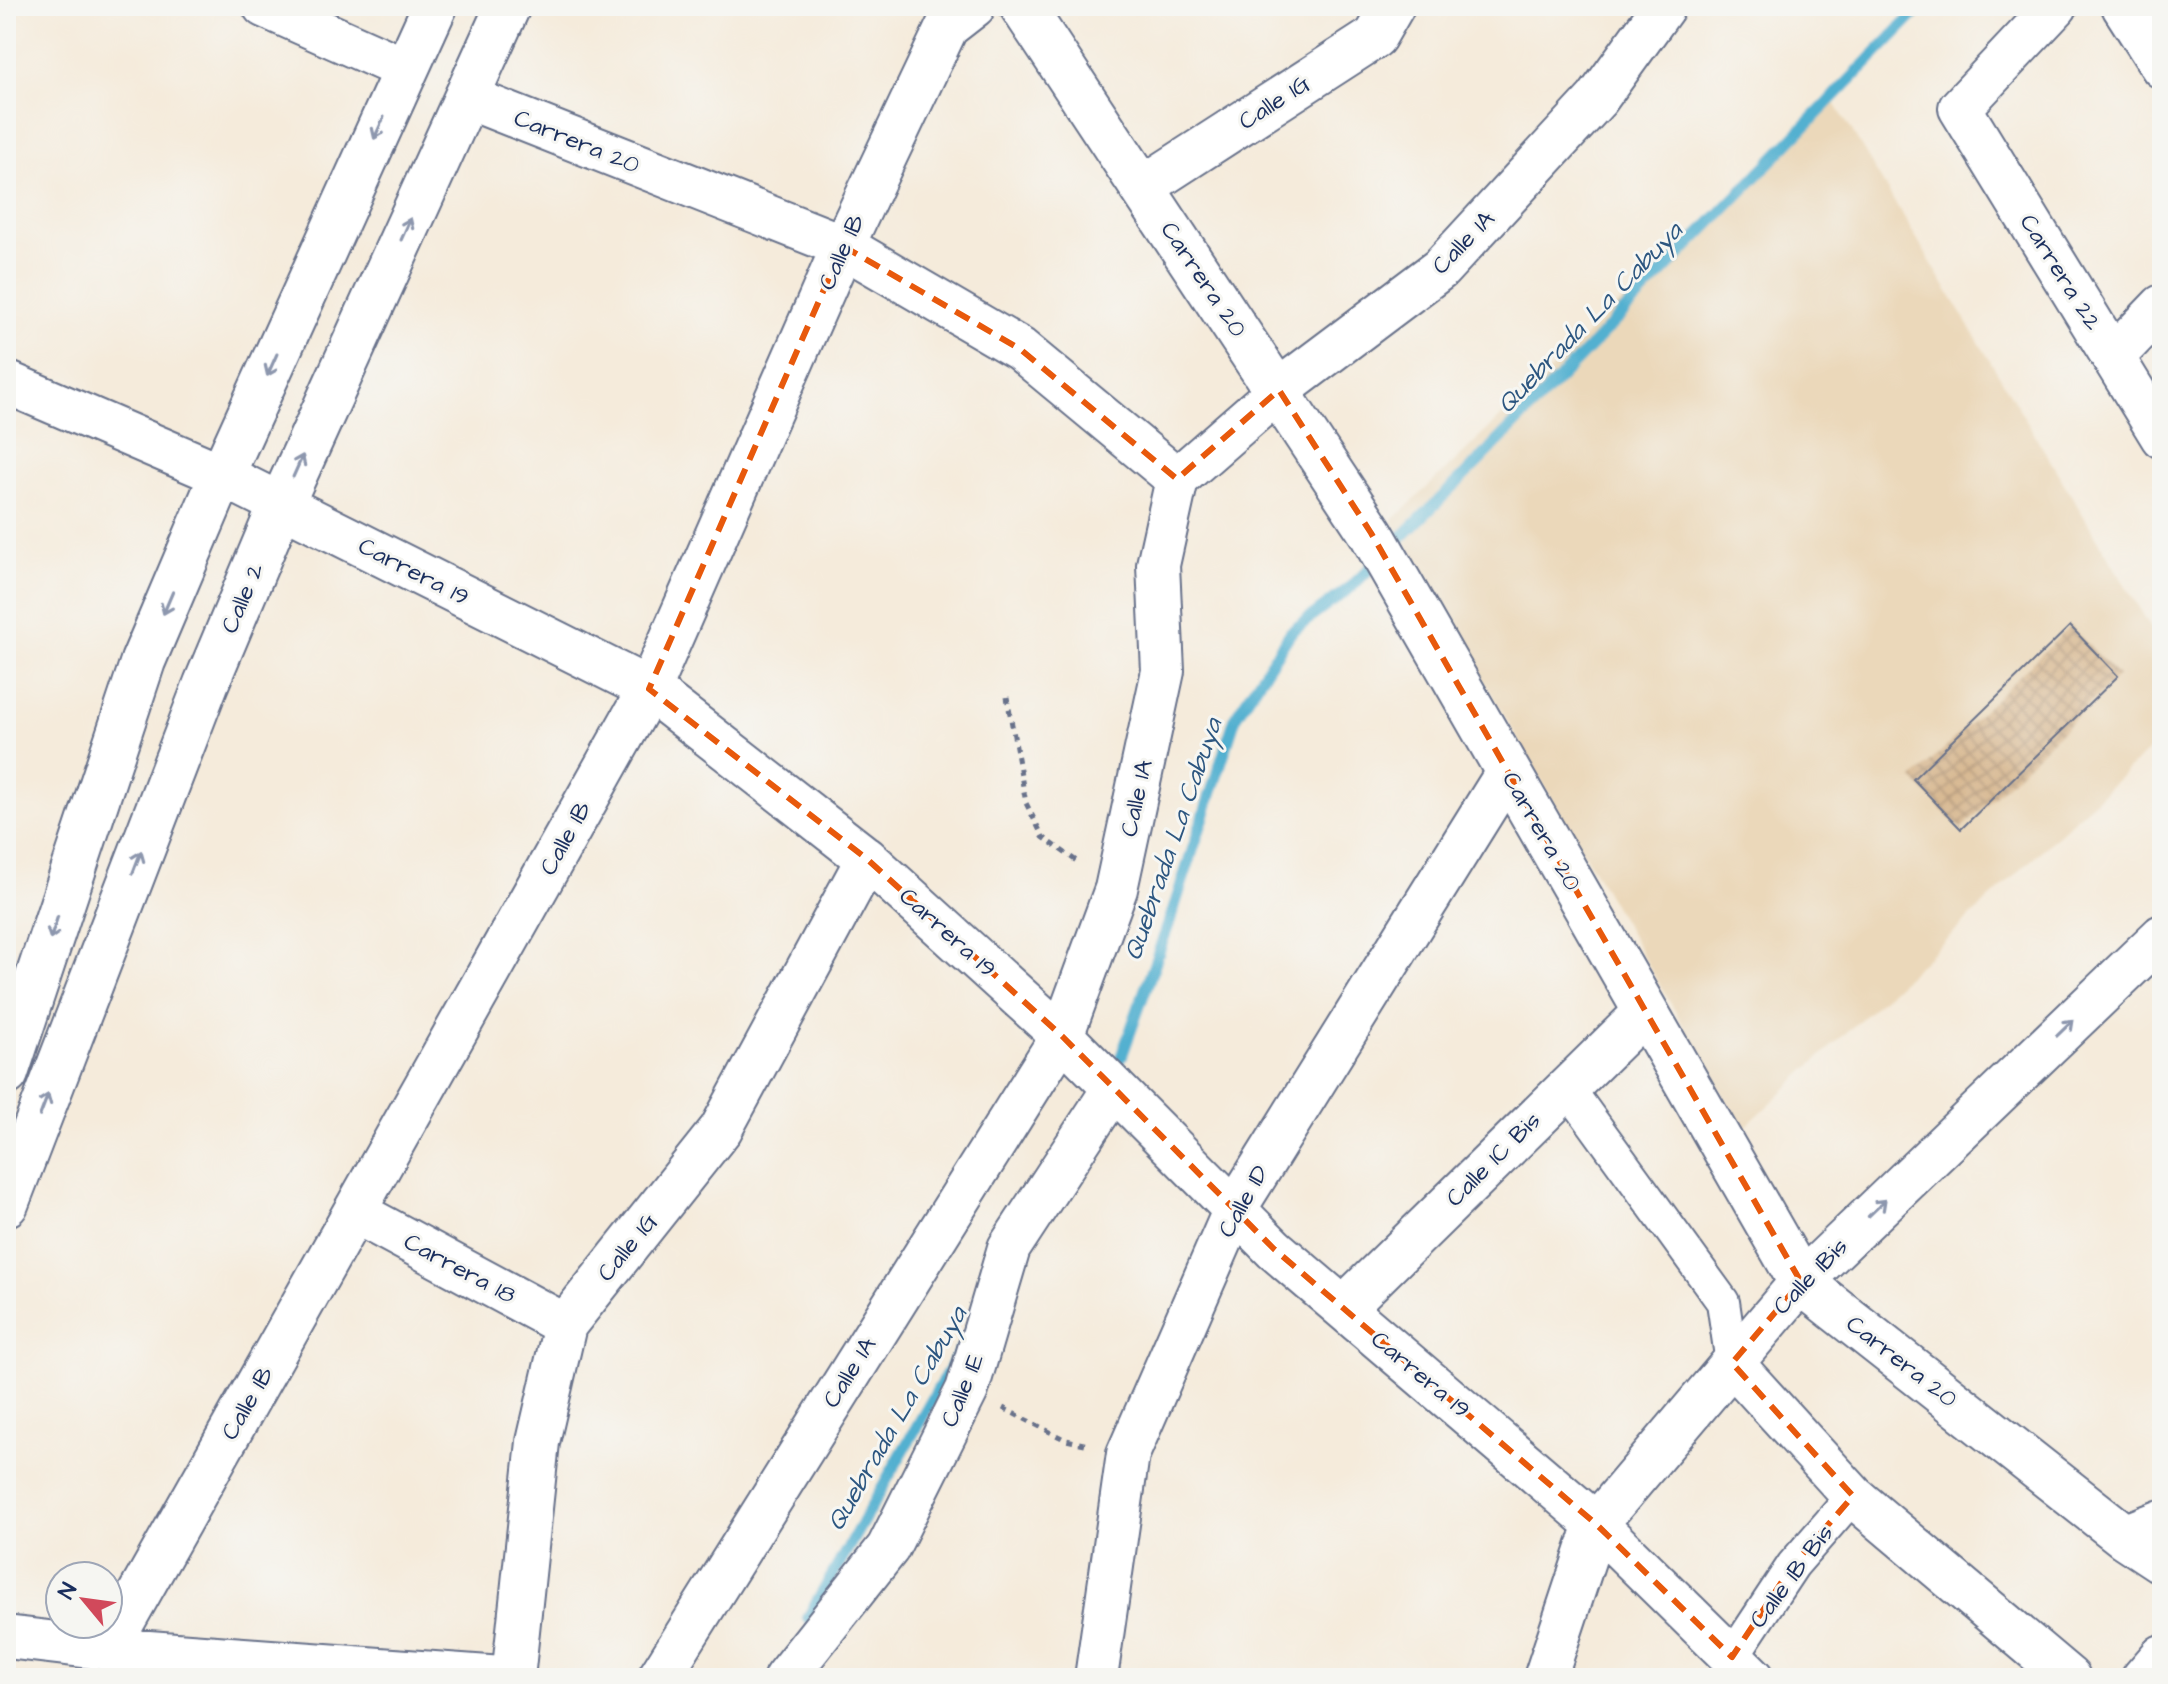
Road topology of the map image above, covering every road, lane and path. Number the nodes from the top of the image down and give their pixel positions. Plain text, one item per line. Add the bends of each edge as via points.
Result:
1 (264, 6) edge
2 (435, 6) edge
3 (508, 6) edge
4 (974, 6) edge
5 (1022, 6) edge
6 (1393, 6) edge
7 (1664, 6) edge
8 (2056, 6) edge
9 (2123, 6) edge
10 (2162, 67) edge
11 (405, 69) junction
12 (466, 97) junction
13 (1143, 187) junction
14 (843, 246) junction
15 (2162, 306) edge
16 (2113, 357) junction
17 (6, 382) edge
18 (1279, 390) junction
19 (2162, 437) edge
20 (222, 475) junction
21 (1177, 479) junction
22 (281, 505) junction
23 (649, 689) junction
24 (1007, 697) dead end
25 (1508, 771) junction
26 (867, 859) junction
27 (1116, 889) junction
28 (2162, 936) edge
29 (1645, 1012) junction
30 (6, 1073) edge
31 (1098, 1073) junction
32 (1567, 1087) junction
33 (6, 1204) edge
34 (1235, 1209) junction
35 (355, 1212) junction
36 (1801, 1282) junction
37 (1343, 1308) junction
38 (565, 1325) junction
39 (1732, 1363) junction
40 (972, 1373) junction
41 (1128, 1454) junction
42 (1853, 1496) junction
43 (1596, 1524) junction
44 (2143, 1529) edge
45 (2162, 1561) edge
46 (6, 1637) edge
47 (108, 1649) junction
48 (2162, 1656) edge
49 (1742, 1668) edge
50 (502, 1678) edge
51 (513, 1678) edge
52 (659, 1678) edge
53 (785, 1678) edge
54 (1096, 1678) edge
55 (1545, 1678) edge
56 (2069, 1678) edge
57 (2143, 1678) edge

1 - 11 street
2 - 11 street
3 - 12 street, Calle 2
4 - 14 street, Calle 1B via 947,27
5 - 13 street, Carrera 20
6 - 13 street, Calle 1G via 1375,37
7 - 18 street, Calle 1A via 1597,99 1440,269
8 - 16 street, Carrera 22 via 1960,108
9 - 10 street
11 -> 20 street
12 - 14 street, Carrera 20
22 -> 12 street, Calle 2
13 - 18 street, Carrera 20
14 - 21 street, Carrera 20 via 1020,349
14 - 23 street, Calle 1B
15 - 16 street
16 - 19 street, Carrera 22
17 - 20 street, Carrera 19
18 - 21 street, Calle 1A
18 - 25 street, Carrera 20 via 1371,533
20 - 22 street, Carrera 19
20 -> 30 street via 143,661
21 - 27 street, Calle 1A via 1158,565 1163,671
22 - 23 street, Carrera 19
33 -> 22 street, Calle 2 via 206,684
23 - 26 street, Carrera 19
23 - 35 street, Calle 1B
24 - 27 path via 1026,803 1043,837
25 - 29 street, Carrera 20
25 - 34 street, Calle 1D
26 - 31 street, Carrera 19
26 - 38 street, Calle 1G via 721,1129
27 - 31 street, Calle 1A
36 -> 28 street, Calle 1Bis
29 - 32 street, Calle 1C Bis
29 - 36 street, Carrera 20
31 - 34 street, Carrera 19
31 - 40 street, Calle 1E via 1009,1248
31 - 52 street, Calle 1A
32 - 37 street, Calle 1C Bis
32 - 39 street via 1723,1302
34 - 37 street, Carrera 19
34 - 41 street, Calle 1D
35 - 38 street, Carrera 18
35 - 47 street, Calle 1B
36 - 39 street, Calle 1Bis
36 - 44 street, Carrera 20
37 - 43 street, Carrera 19
38 - 51 street, Calle 1G via 538,1442
39 - 42 street
39 - 43 street, Calle 1Bis
40 - 41 path via 1066,1440
40 - 53 street, Calle 1E via 888,1548
41 - 54 street, Calle 1D
42 - 49 street, Calle 1B Bis via 1793,1565
42 - 56 street
43 - 49 street, Carrera 19
43 - 55 street, Calle 1Bis
44 - 45 street, Carrera 20
46 - 47 street
47 - 50 street
48 - 57 street

